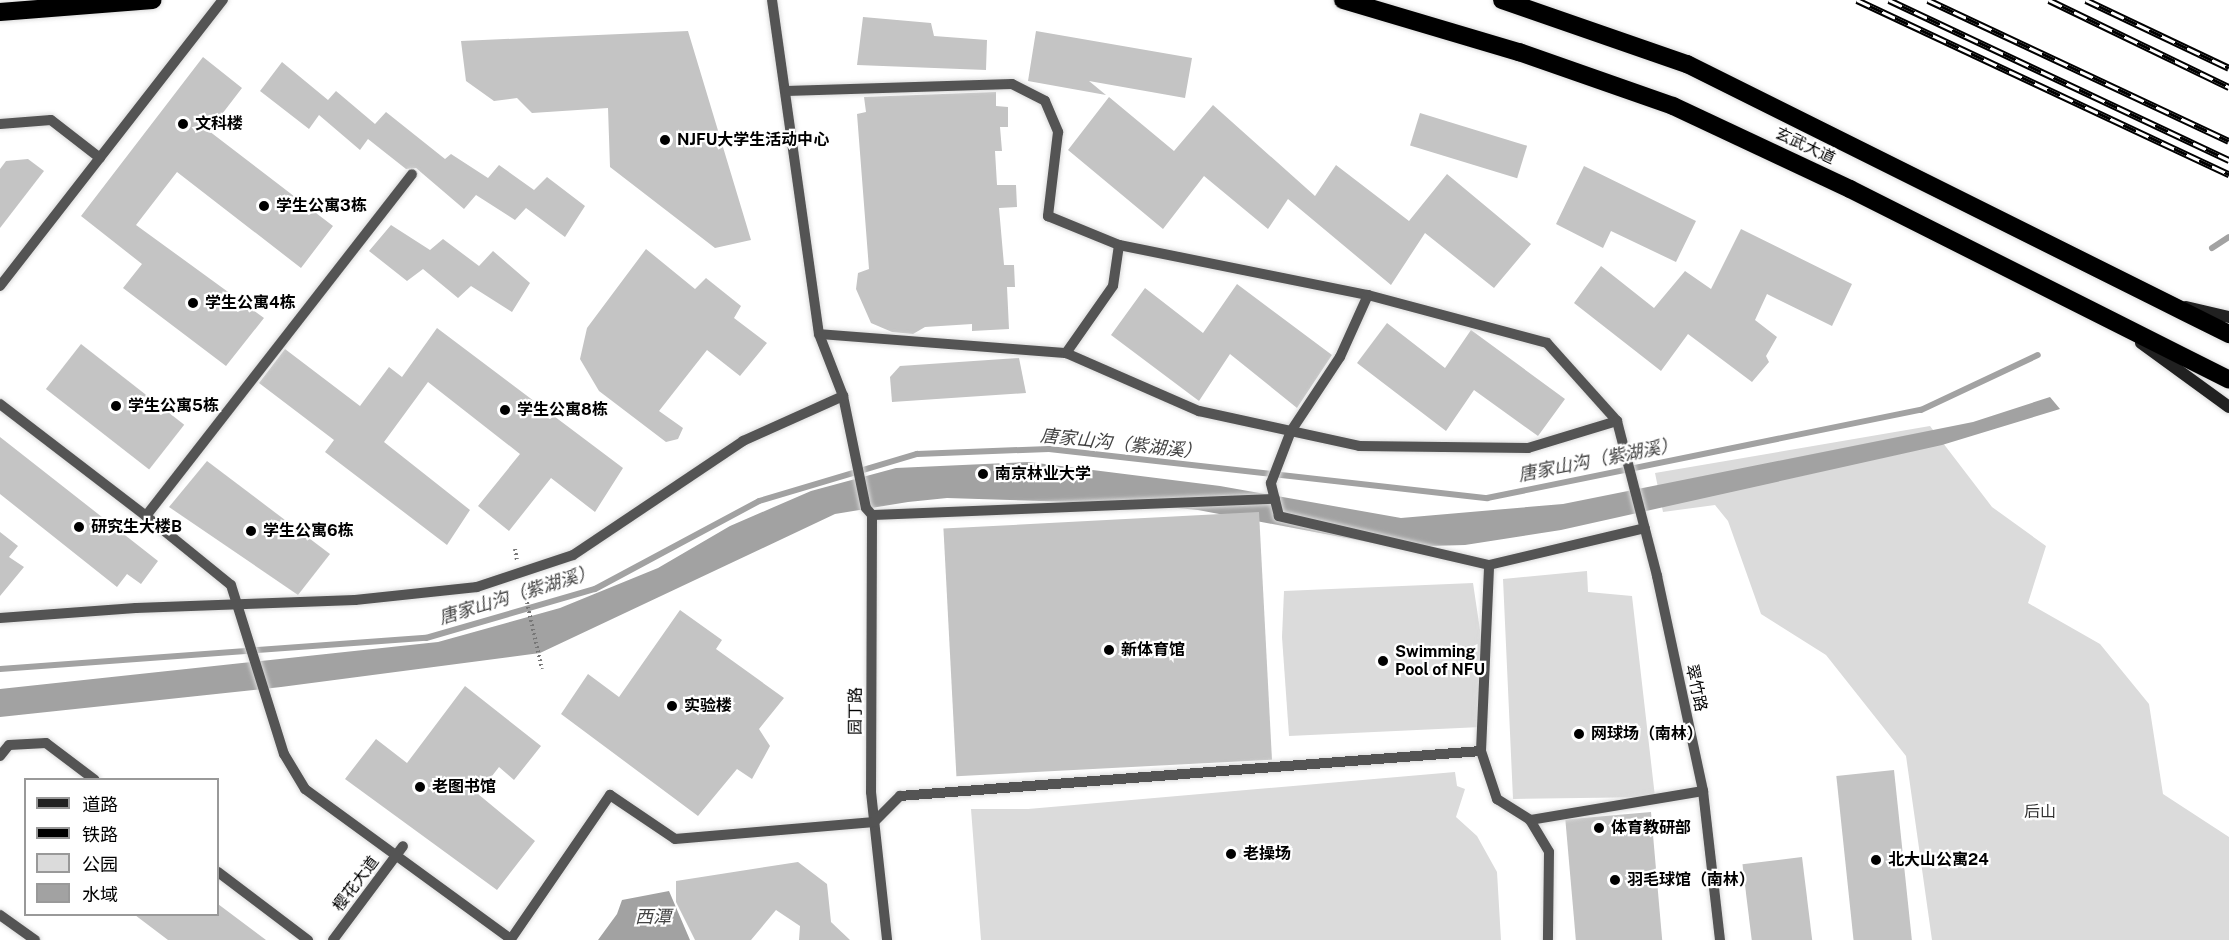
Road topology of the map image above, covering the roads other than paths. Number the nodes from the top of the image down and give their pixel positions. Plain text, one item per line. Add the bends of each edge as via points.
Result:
1 (153, 0) edge
2 (223, 0) edge
3 (772, 0) edge
4 (1342, 0) edge
5 (1502, 0) edge
6 (0, 12) edge
7 (786, 91) junction
8 (0, 124) edge
9 (100, 158) junction
10 (412, 174) dead end
11 (1119, 245) junction
12 (0, 286) edge
13 (1368, 295) junction
14 (2160, 300) junction
15 (2106, 317) junction
16 (2229, 317) edge
17 (819, 334) junction
18 (2229, 334) edge
19 (1066, 353) junction
20 (2229, 380) edge
21 (843, 396) junction
22 (0, 404) edge
23 (2229, 408) edge
24 (1617, 420) junction
25 (1291, 431) junction
26 (1275, 499) junction
27 (872, 515) junction
28 (146, 516) junction
29 (1645, 528) junction
30 (1489, 565) junction
31 (238, 605) junction
32 (0, 618) edge
33 (1481, 751) junction
34 (0, 756) edge
35 (92, 778) edge
36 (1703, 791) junction
37 (1530, 820) junction
38 (874, 822) junction
39 (403, 846) dead end
40 (394, 857) junction
41 (219, 873) edge
42 (0, 915) edge
43 (35, 940) edge
44 (308, 940) edge
45 (333, 940) edge
46 (887, 940) edge
47 (1548, 940) edge
48 (1720, 940) edge

1 - 6 highway
2 - 9 lane
3 - 7 lane, 园丁路
4 - 15 highway, 玄武大道 via 1519,52 1673,106
5 - 14 highway, 玄武大道 via 1687,64
7 - 11 lane via 1012,84 1045,100 1058,132 1048,216
7 - 17 lane, 园丁路
8 - 9 lane via 51,120
9 - 12 lane
10 - 28 lane
11 - 13 lane
11 - 19 lane via 1113,286
13 - 24 lane via 1547,343
13 - 25 lane via 1340,357
14 - 16 street
14 - 18 highway, 玄武大道
15 - 20 highway, 玄武大道
15 - 23 street
17 - 19 lane
17 - 21 lane, 园丁路
19 - 25 lane via 1199,411
21 - 27 lane, 园丁路 via 861,483
21 - 31 lane via 742,441 573,555 477,587 355,600
22 - 28 lane
24 - 25 lane via 1528,448 1359,446
24 - 29 lane, 翠竹路
25 - 26 lane via 1271,483
26 - 27 lane
26 - 30 lane via 1279,516
27 - 38 lane, 园丁路
28 - 31 lane via 231,585
29 - 30 lane
29 - 36 lane, 翠竹路
30 - 33 lane
31 - 32 lane
31 - 40 lane via 284,754 305,789
33 - 37 lane via 1497,800
33 - 38 lane via 900,796
34 - 35 lane via 9,745 46,743
36 - 37 lane
36 - 48 lane, 翠竹路
37 - 47 lane via 1549,852
38 - 40 lane via 675,839 609,795 511,939
38 - 46 lane, 园丁路
39 - 40 lane, 樱花大道
40 - 45 lane, 樱花大道
41 - 44 lane
42 - 43 lane

